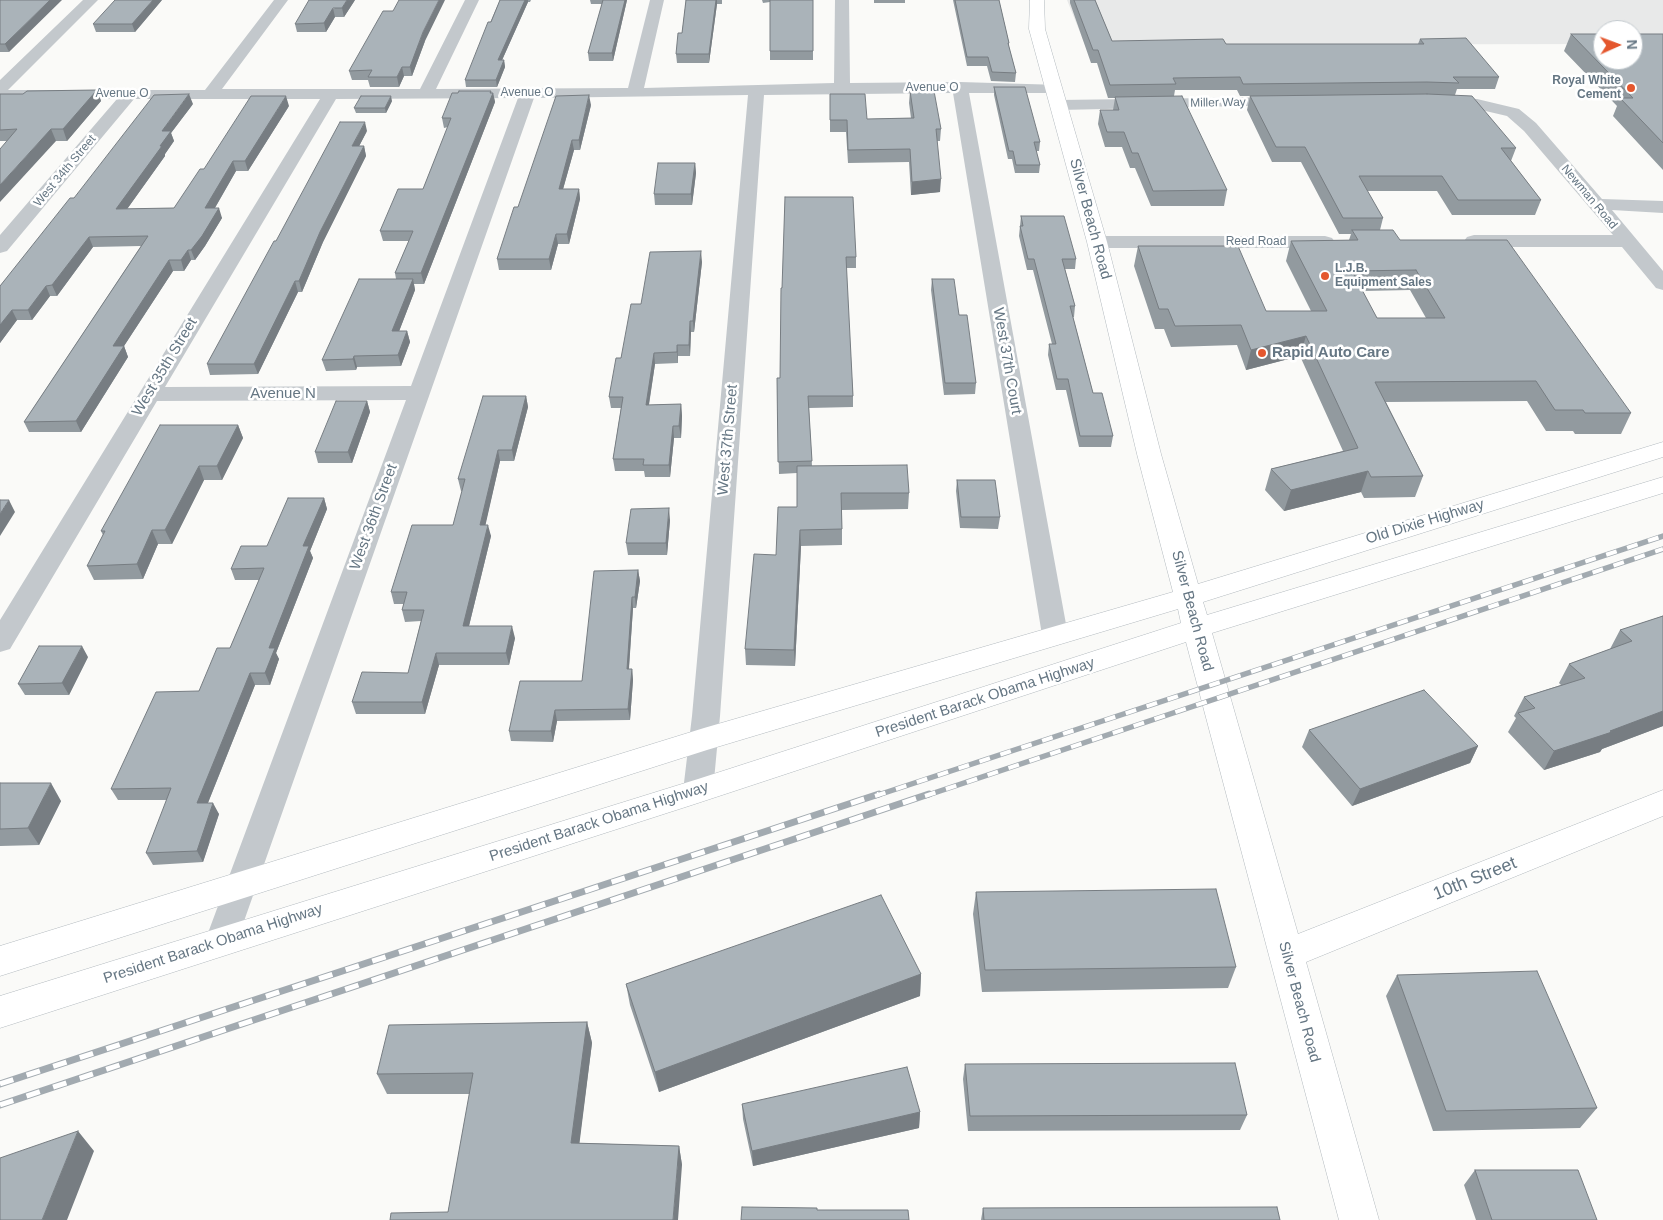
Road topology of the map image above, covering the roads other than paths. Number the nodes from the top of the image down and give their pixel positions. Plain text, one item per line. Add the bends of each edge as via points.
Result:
1 (91, 0) edge
2 (281, 0) edge
3 (472, 0) edge
4 (657, 0) edge
5 (842, 0) edge
6 (1037, 0) edge
7 (960, 87) junction
8 (842, 88) junction
9 (0, 89) edge
10 (756, 90) junction
11 (426, 93) junction
12 (528, 93) junction
13 (635, 93) junction
14 (130, 94) junction
15 (210, 94) junction
16 (330, 94) junction
17 (0, 95) edge
18 (1057, 96) junction
19 (1423, 101) edge
20 (1302, 102) edge
21 (1133, 104) joint
22 (1595, 204) junction
23 (1663, 207) edge
24 (1459, 241) edge
25 (1626, 241) junction
26 (1097, 242) junction
27 (1340, 242) edge
28 (0, 247) edge
29 (1663, 284) edge
30 (418, 393) junction
31 (148, 394) junction
32 (1663, 449) edge
33 (1663, 485) edge
34 (1188, 597) junction
35 (1197, 628) junction
36 (1055, 635) junction
37 (0, 642) edge
38 (704, 739) junction
39 (698, 791) junction
40 (1663, 803) edge
41 (242, 886) junction
42 (221, 941) junction
43 (1286, 954) junction
44 (0, 961) edge
45 (0, 1012) edge
46 (1359, 1220) edge

1 - 9 street
2 - 15 street
3 - 11 street
4 - 13 street
5 - 8 street
6 - 18 main road, Silver Beach Road via 1037,29
7 - 8 street, Avenue O
7 - 18 street, Avenue O
7 - 36 street, West 37th Court
8 - 10 street, Avenue O
10 - 13 street, Avenue O
10 - 38 street, West 37th Street
11 - 12 street, Avenue O
11 - 16 street, Avenue O
12 - 13 street, Avenue O
12 - 30 street, West 36th Street
14 - 15 street, Avenue O
14 - 17 street, Avenue O
14 - 28 street, West 34th Street
15 - 16 street, Avenue O
16 - 31 street, West 35th Street
18 - 21 street, Avenue O
18 - 26 main road, Silver Beach Road
19 - 22 street, Newman Road via 1477,104 1513,112 1530,127
20 - 21 street, Miller Way
22 - 23 street
22 - 25 street, Newman Road
24 - 25 street
25 - 29 street, Newman Road
26 - 27 street, Reed Road
26 - 34 main road, Silver Beach Road
30 - 31 street, Avenue N
30 - 41 street, West 36th Street
31 - 37 street, West 35th Street
32 - 34 main road, Old Dixie Highway
33 - 35 main road
34 - 35 main road, Silver Beach Road
34 - 36 main road
35 - 39 main road, President Barack Obama Highway
35 - 43 main road, Silver Beach Road
36 - 38 main road
38 - 39 street, West 37th Street
38 - 41 main road
39 - 42 main road, President Barack Obama Highway
40 - 43 main road, 10th Street
41 - 42 street, West 36th Street
41 - 44 main road
42 - 45 main road, President Barack Obama Highway
43 - 46 main road, Silver Beach Road

